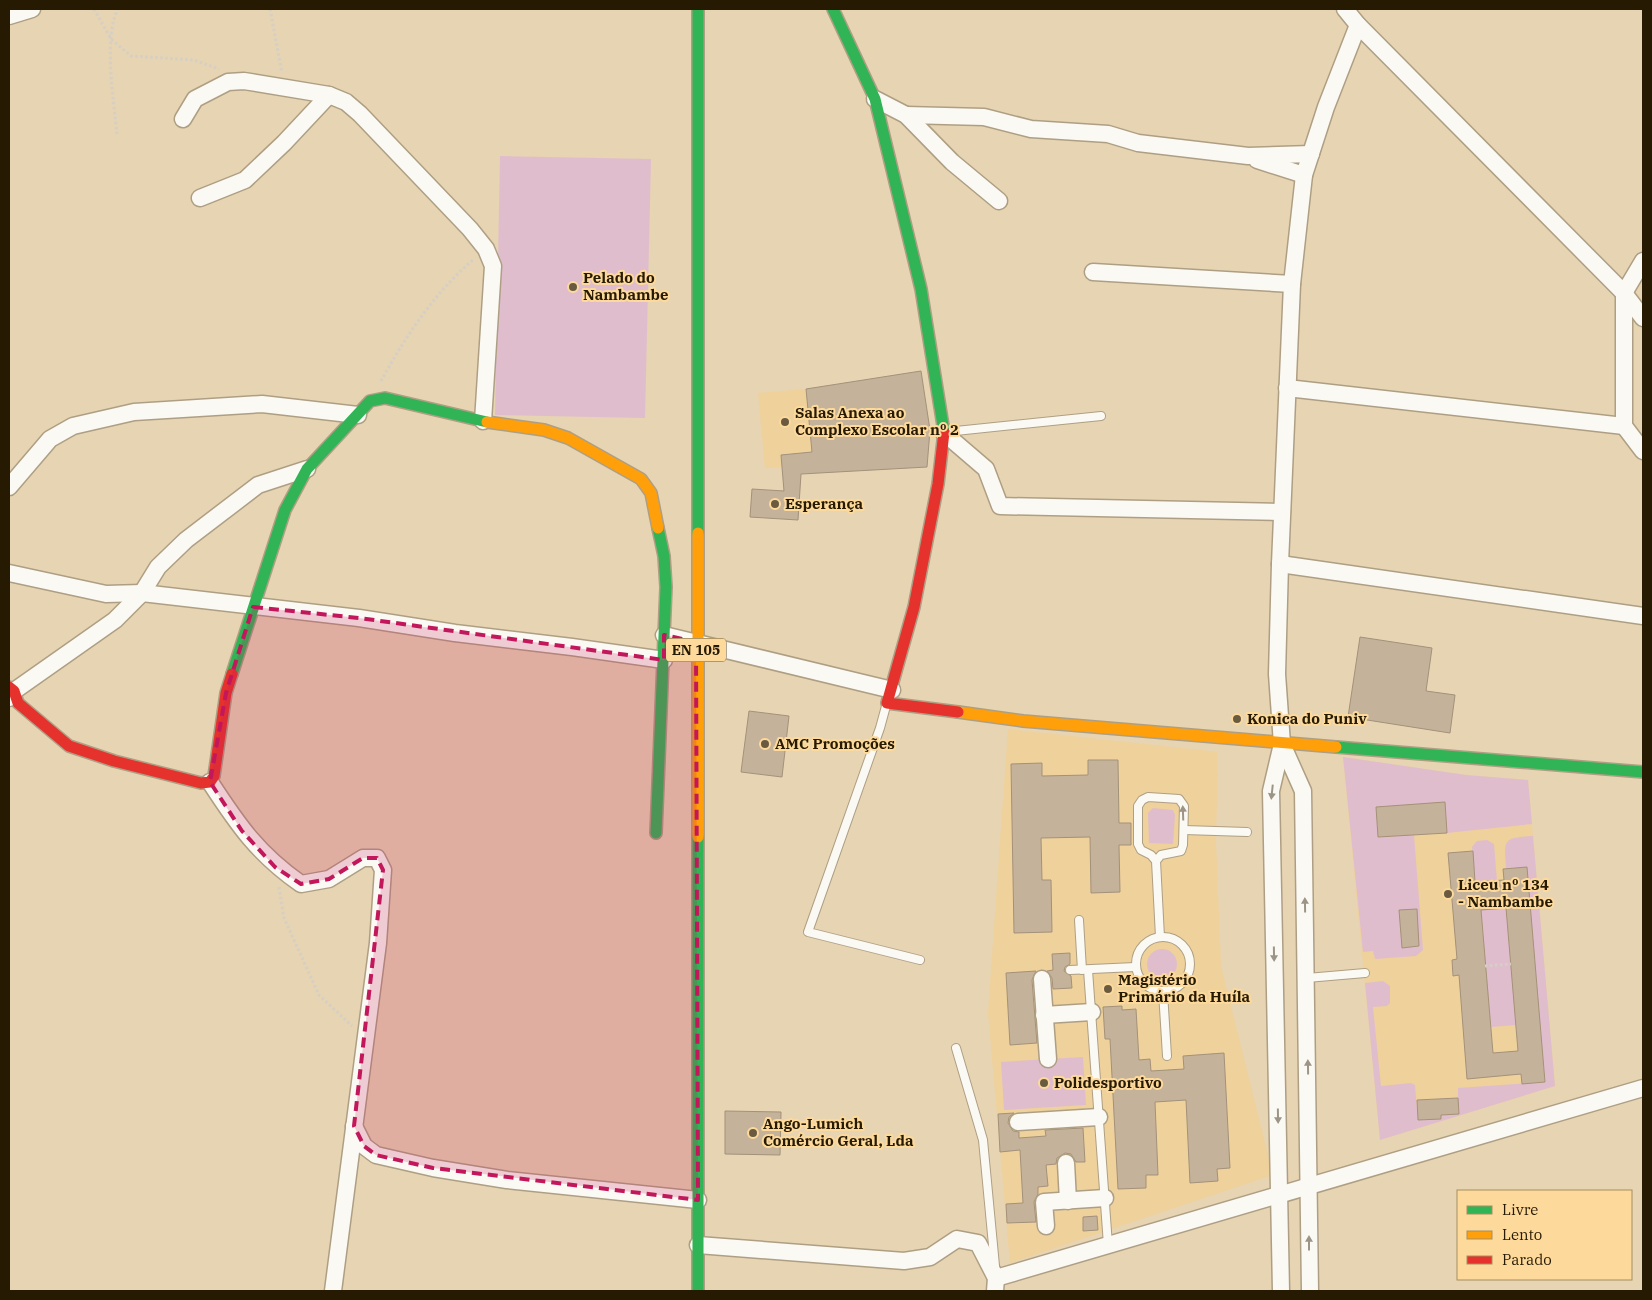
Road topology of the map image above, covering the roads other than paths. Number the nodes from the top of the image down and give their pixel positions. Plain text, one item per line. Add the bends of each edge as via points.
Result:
1 (32, 9) edge
2 (698, 9) edge
3 (833, 9) edge
4 (1345, 9) edge
5 (9, 16) edge
6 (1358, 25) junction
7 (329, 95) junction
8 (875, 99) junction
9 (906, 116) junction
10 (183, 119) dead end
11 (1311, 154) junction
12 (1248, 156) junction
13 (1304, 175) junction
14 (200, 198) dead end
15 (999, 201) dead end
16 (1643, 261) edge
17 (1093, 272) dead end
18 (1292, 284) junction
19 (1624, 293) junction
20 (1643, 318) edge
21 (1287, 388) junction
22 (358, 415) junction
23 (1101, 416) dead end
24 (483, 421) junction
25 (1624, 426) junction
26 (944, 433) junction
27 (1643, 451) edge
28 (306, 469) junction
29 (9, 487) edge
30 (1282, 512) junction
31 (1280, 564) junction
32 (9, 573) edge
33 (142, 593) junction
34 (253, 607) junction
35 (1643, 616) edge
36 (664, 635) junction
37 (696, 642) junction
38 (664, 660) junction
39 (11, 692) edge
40 (889, 697) junction
41 (1282, 744) junction
42 (1643, 772) edge
43 (210, 782) junction
44 (1184, 830) junction
45 (1247, 832) dead end
46 (656, 833) dead end
47 (1156, 861) junction
48 (1079, 920) dead end
49 (1160, 937) junction
50 (920, 960) dead end
51 (1135, 967) junction
52 (1070, 970) dead end
53 (1085, 970) junction
54 (1365, 973) dead end
55 (1307, 978) junction
56 (1042, 979) dead end
57 (1163, 992) junction
58 (1092, 1012) junction
59 (1044, 1015) junction
60 (956, 1048) dead end
61 (1167, 1056) dead end
62 (1048, 1059) dead end
63 (1643, 1088) edge
64 (1099, 1117) junction
65 (1018, 1122) dead end
66 (354, 1126) junction
67 (1066, 1163) dead end
68 (1309, 1186) junction
69 (1280, 1195) junction
70 (1105, 1198) junction
71 (698, 1200) junction
72 (1068, 1200) junction
73 (1046, 1226) dead end
74 (698, 1245) junction
75 (1108, 1245) junction
76 (995, 1285) edge
77 (333, 1291) edge
78 (698, 1291) edge
79 (1281, 1291) edge
80 (1310, 1291) edge

1 - 5 street
2 - 37 street, EN 105
3 - 8 street
4 - 6 street
6 - 11 street
6 - 19 street
7 - 10 street via 244,81 228,82 195,99
7 - 14 street via 245,180
7 - 24 street via 346,102 360,114 486,249 493,266
8 - 9 street
8 - 26 street via 922,289
9 - 12 street via 984,117 1031,128 1108,134 1138,143
9 - 15 street via 952,162
11 - 12 street
11 - 13 street
12 - 13 street
13 - 18 street
16 - 19 street
17 - 18 street
18 - 21 street
19 - 20 street
19 - 25 street
21 - 25 street
21 - 30 street
22 - 24 street via 370,401 384,398
22 - 28 street
22 - 29 street via 262,404 134,412 73,426 50,440
23 - 26 lane
24 - 36 street via 544,430 568,438 641,479 650,493 664,556
25 - 27 street
26 - 30 street via 986,469 1000,506
26 - 40 street via 938,484 914,606
28 - 33 street via 258,485 186,540 158,567
28 - 34 street via 285,510
30 - 31 street
31 - 35 street
31 - 41 street via 1277,674
32 - 33 street via 106,594
33 - 34 street
33 - 39 street via 116,620
34 - 38 street via 359,618
34 - 43 street via 226,692 214,776
36 - 37 street
36 - 38 street
37 - 40 street
37 - 71 street, EN 105
38 - 46 street
39 - 43 street via 18,703 69,746 114,761 201,783
40 - 41 street via 1023,721
40 - 50 lane via 808,932
41 - 42 street
55 -> 41 street via 1303,791
41 -> 69 street via 1271,791
43 - 66 street via 242,831 275,866 301,884 329,879 363,858 377,858 383,870 378,943
44 - 45 lane
44 - 47 lane via 1181,851 1161,855
44 -> 47 lane via 1184,806 1179,799 1148,797 1142,800 1138,806 1138,844
47 - 49 lane
48 - 53 lane
49 - 51 lane via 1140,948
49 - 57 lane via 1172,938 1186,948 1190,965 1183,983
51 - 53 lane
51 - 57 lane via 1141,982 1148,988
52 - 53 lane
53 - 58 lane
54 - 55 lane
68 -> 55 street
56 - 59 street
57 - 61 lane
58 - 59 street
58 - 64 lane
59 - 62 street
60 - 76 lane via 983,1140
63 - 68 street
64 - 65 street
64 - 70 lane
66 - 71 street via 364,1146 376,1155 433,1168 507,1180
66 - 77 street
67 - 72 street
68 - 69 street
80 -> 68 street
69 - 75 street
69 - 79 street
70 - 72 street
70 - 75 lane
71 - 74 street, EN 105
72 - 73 street via 1044,1202
74 - 76 street via 904,1261 930,1257 957,1239 978,1243
74 - 78 street, EN 105
75 - 76 street

